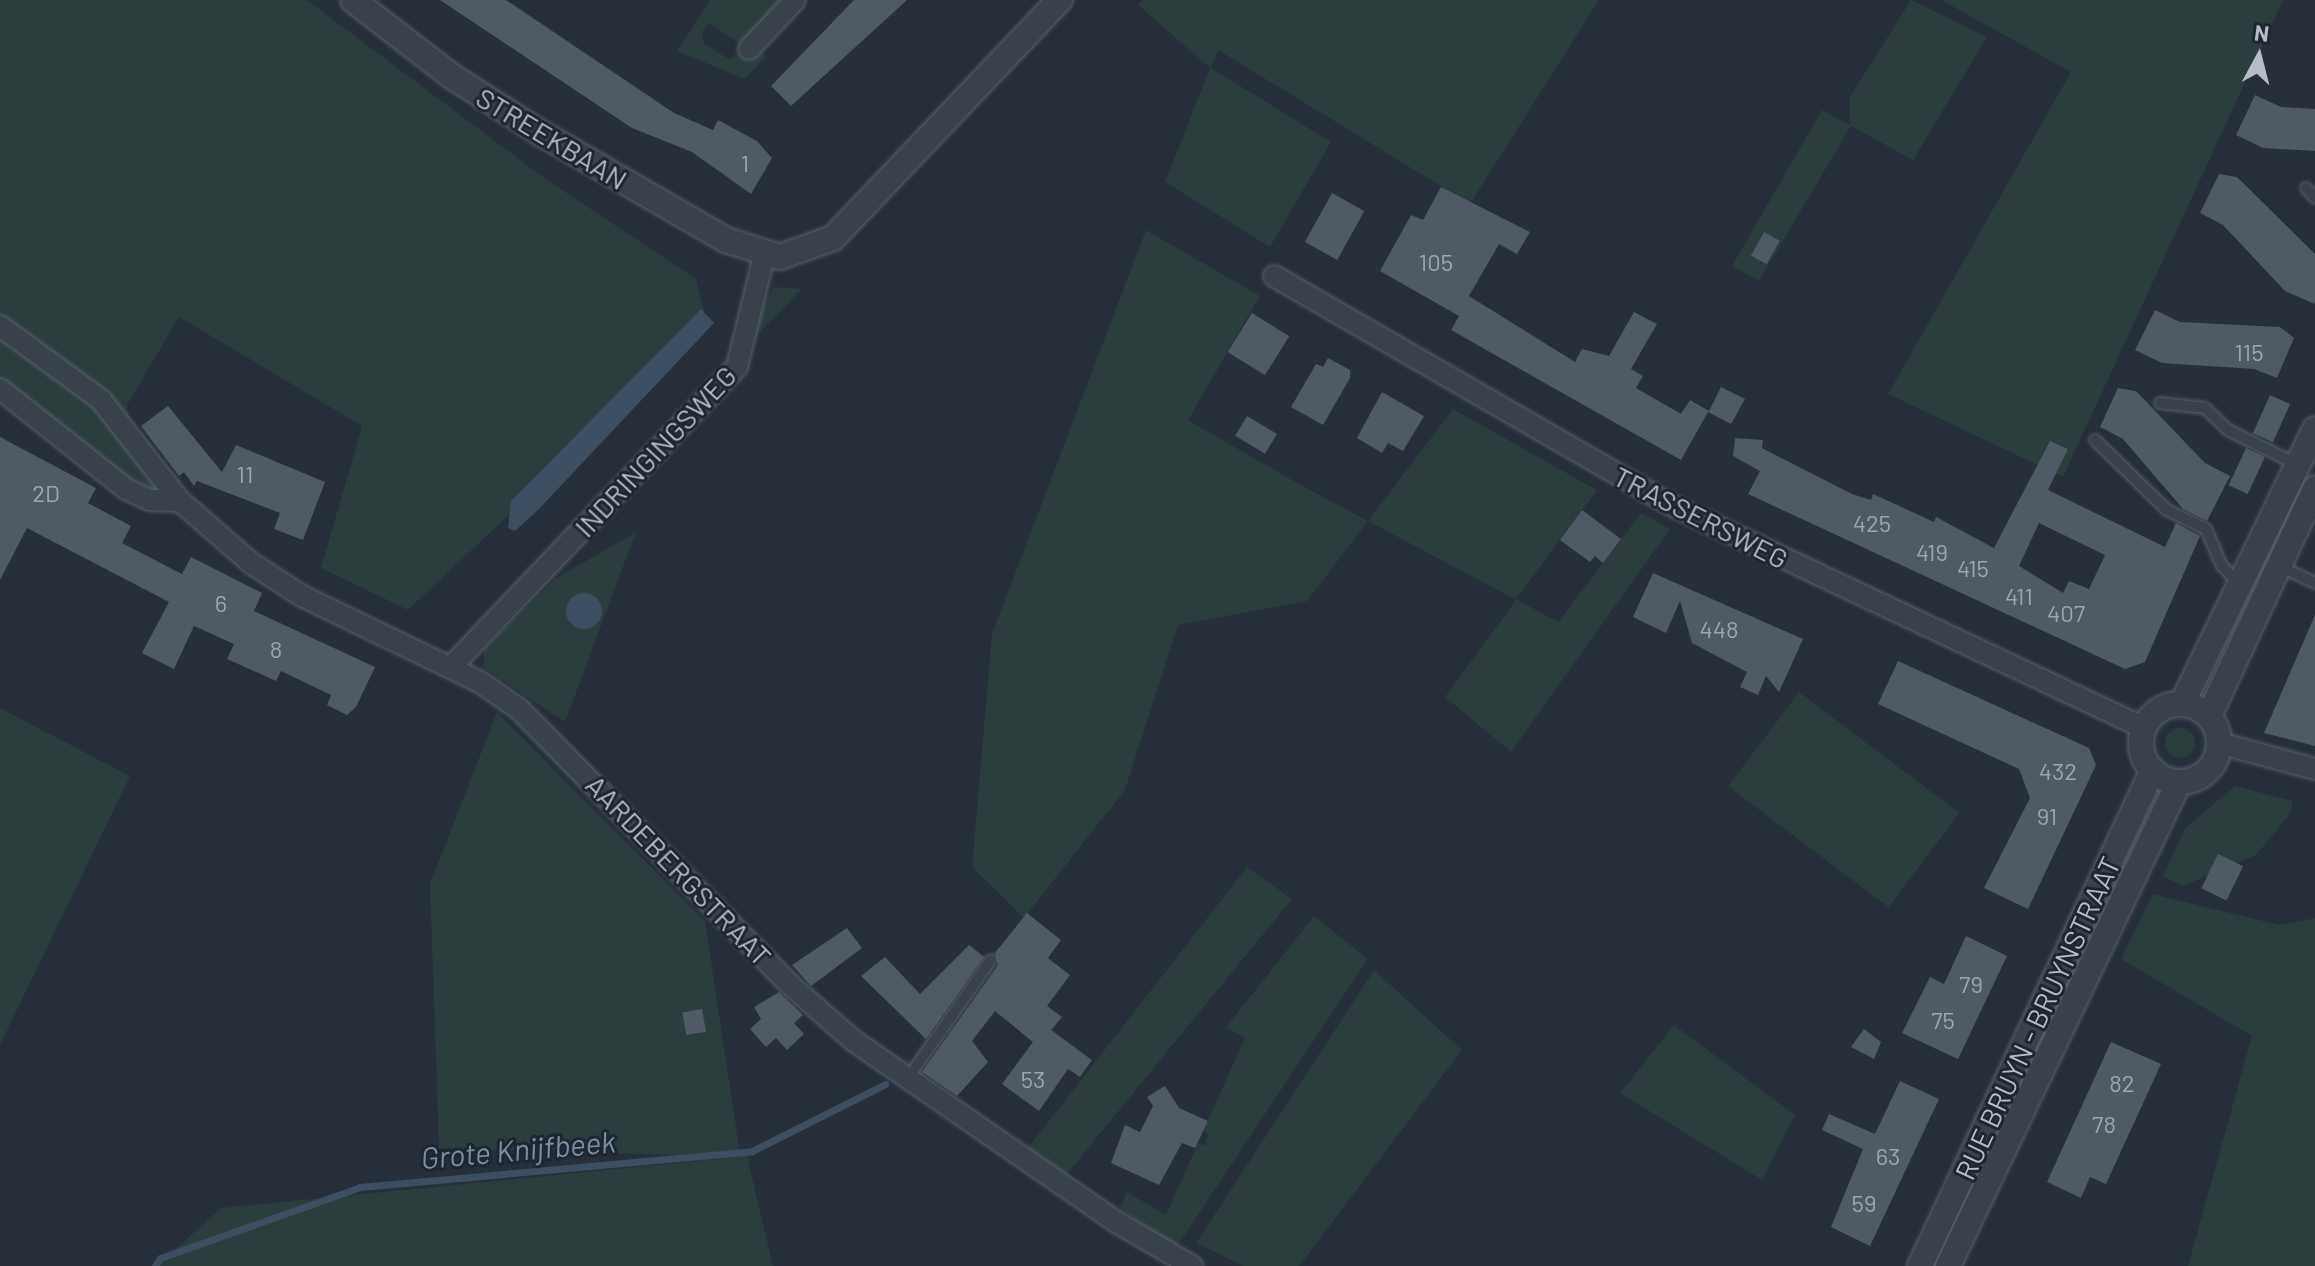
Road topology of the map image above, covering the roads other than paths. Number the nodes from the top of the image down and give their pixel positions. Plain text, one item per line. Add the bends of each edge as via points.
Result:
1 (353, 0) edge
2 (795, 0) edge
3 (1060, 0) edge
4 (749, 49) dead end
5 (2306, 188) dead end
6 (2315, 198) edge
7 (764, 256) junction
8 (1274, 276) dead end
9 (0, 326) edge
10 (0, 389) edge
11 (2160, 403) dead end
12 (2315, 429) edge
13 (2095, 440) dead end
14 (2298, 465) junction
15 (2315, 489) edge
16 (180, 501) junction
17 (2278, 566) junction
18 (2315, 583) edge
19 (2241, 585) junction
20 (451, 667) junction
21 (2182, 704) junction
22 (2209, 716) junction
23 (2144, 728) junction
24 (2219, 743) junction
25 (2315, 769) edge
26 (2153, 770) junction
27 (2179, 782) junction
28 (991, 960) dead end
29 (908, 1078) junction
30 (1192, 1266) edge
31 (1920, 1266) edge
32 (1948, 1266) edge

1 - 7 street, STREEKBAAN via 504,111
2 - 4 street
3 - 7 street via 833,238 796,256
5 - 6 lane
7 - 20 street, INDRINGINGSWEG via 737,367
8 - 23 street, TRASSERSWEG via 1665,502
9 - 16 street, AARDEBERGSTRAAT via 112,411
10 - 16 street via 126,489 150,500
11 - 14 lane via 2205,408 2228,430
12 - 14 street
13 - 19 lane via 2167,510 2206,529 2222,566
14 - 19 street
15 - 17 street
16 - 20 street, AARDEBERGSTRAAT via 278,582
17 - 18 lane
17 - 22 street
19 - 21 street
20 - 29 street, AARDEBERGSTRAAT via 499,694 549,736 787,982
21 - 22 street
21 - 23 street via 2162,708
22 - 24 street
23 - 26 street via 2142,752
24 - 25 street
24 - 27 street via 2207,771
26 - 27 street
26 - 31 street, RUE BRUYN - BRUYNSTRAAT
27 - 32 street, RUE BRUYN - BRUYNSTRAAT
28 - 29 lane
29 - 30 street, AARDEBERGSTRAAT

